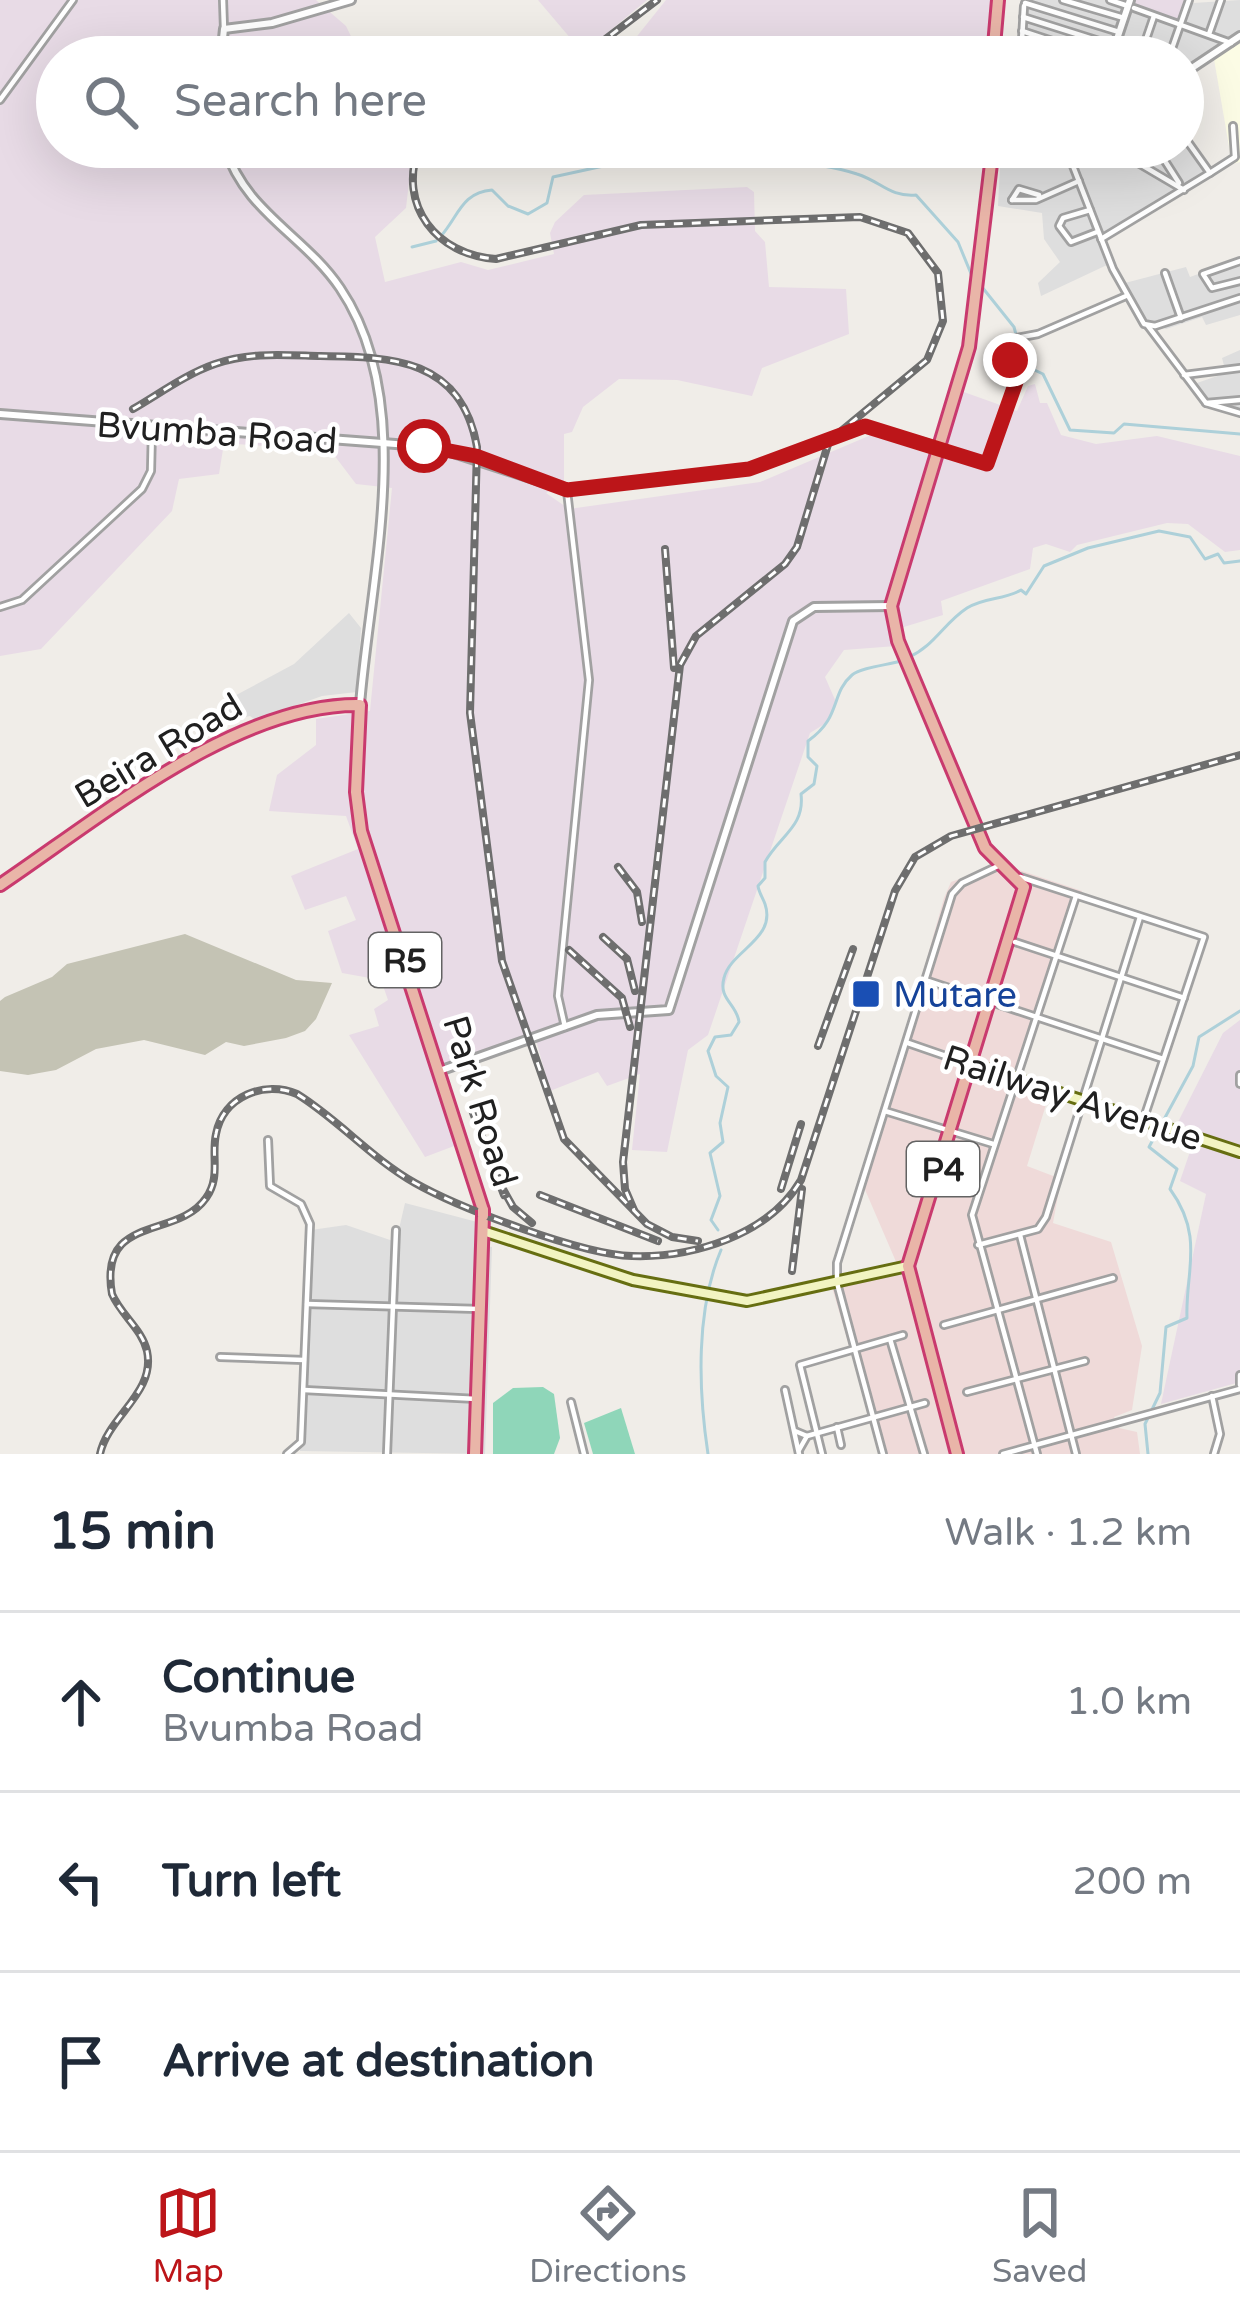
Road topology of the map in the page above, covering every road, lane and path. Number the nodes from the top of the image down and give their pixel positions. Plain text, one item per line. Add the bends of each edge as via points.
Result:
1 (73, 0) edge
2 (223, 0) edge
3 (351, 0) edge
4 (1000, 0) edge
5 (1063, 0) edge
6 (1110, 0) edge
7 (1191, 0) edge
8 (1221, 0) edge
9 (1025, 2) edge
10 (1131, 4) edge
11 (1154, 16) junction
12 (1023, 17) junction
13 (1124, 18) junction
14 (1182, 24) junction
15 (224, 28) junction
16 (1022, 31) junction
17 (1119, 32) junction
18 (1209, 35) junction
19 (47, 36) edge
20 (223, 36) edge
21 (997, 36) edge
22 (1022, 36) edge
23 (1037, 36) edge
24 (1083, 36) edge
25 (1118, 36) edge
26 (1147, 36) edge
27 (1177, 36) edge
28 (1240, 36) edge
29 (1231, 43) junction
30 (36, 51) edge
31 (1204, 60) edge
32 (0, 100) edge
33 (1233, 126) dead end
34 (1204, 165) edge
35 (234, 168) edge
36 (989, 168) edge
37 (1073, 168) edge
38 (1147, 168) edge
39 (1169, 168) edge
40 (1210, 173) junction
41 (1079, 181) junction
42 (1182, 188) junction
43 (1042, 196) dead end
44 (1090, 210) junction
45 (1099, 236) junction
46 (1240, 261) edge
47 (1165, 273) dead end
48 (1240, 281) edge
49 (1232, 284) junction
50 (1126, 296) junction
51 (1238, 299) edge
52 (1181, 318) junction
53 (1148, 326) junction
54 (1240, 368) edge
55 (1184, 375) junction
56 (1240, 400) edge
57 (1206, 403) junction
58 (1240, 413) edge
59 (0, 414) edge
60 (152, 429) junction
61 (386, 444) junction
62 (940, 448) junction
63 (567, 490) junction
64 (891, 606) junction
65 (0, 607) edge
66 (914, 678) junction
67 (360, 705) junction
68 (998, 866) junction
69 (1024, 883) junction
70 (0, 885) edge
71 (1076, 896) junction
72 (1141, 917) junction
73 (1015, 942) junction
74 (1056, 956) junction
75 (1121, 975) junction
76 (925, 980) junction
77 (1184, 998) junction
78 (994, 1002) junction
79 (1036, 1016) junction
80 (565, 1027) junction
81 (1101, 1038) junction
82 (907, 1042) junction
83 (1163, 1059) junction
84 (974, 1065) junction
85 (442, 1070) junction
86 (1240, 1075) edge
87 (1015, 1079) junction
88 (1240, 1084) edge
89 (1080, 1101) junction
90 (885, 1111) junction
91 (1143, 1121) junction
92 (952, 1133) junction
93 (268, 1140) dead end
94 (993, 1144) junction
95 (1240, 1152) edge
96 (396, 1230) dead end
97 (483, 1231) junction
98 (1020, 1235) junction
99 (978, 1245) junction
100 (908, 1266) junction
101 (1113, 1278) dead end
102 (837, 1283) junction
103 (1035, 1300) junction
104 (307, 1304) junction
105 (394, 1309) junction
106 (479, 1310) junction
107 (998, 1310) junction
108 (944, 1325) dead end
109 (903, 1335) dead end
110 (890, 1338) junction
111 (855, 1347) junction
112 (220, 1357) dead end
113 (304, 1360) junction
114 (1085, 1360) dead end
115 (1054, 1369) junction
116 (1240, 1375) edge
117 (1017, 1379) junction
118 (1240, 1387) edge
119 (304, 1390) junction
120 (785, 1390) dead end
121 (967, 1392) dead end
122 (390, 1396) junction
123 (1213, 1396) junction
124 (477, 1399) junction
125 (572, 1402) dead end
126 (925, 1403) dead end
127 (908, 1407) junction
128 (872, 1416) junction
129 (837, 1427) junction
130 (795, 1431) junction
131 (817, 1434) junction
132 (1071, 1434) junction
133 (807, 1436) junction
134 (1035, 1444) junction
135 (842, 1445) dead end
136 (799, 1452) edge
137 (287, 1454) edge
138 (387, 1454) edge
139 (475, 1454) edge
140 (584, 1454) edge
141 (822, 1454) edge
142 (883, 1454) edge
143 (923, 1454) edge
144 (960, 1454) edge
145 (1003, 1454) edge
146 (1037, 1454) edge
147 (1076, 1454) edge
148 (1214, 1454) edge

1 - 19 street
2 - 15 street
3 - 15 street
4 - 21 highway
5 - 13 street
6 - 10 street
7 - 14 street
8 - 18 street
9 - 12 street
9 - 17 street
10 - 11 street
10 - 13 street
11 - 14 street
11 - 26 street
12 - 16 street
12 - 24 street
13 - 17 street
14 - 18 street
14 - 27 street
15 - 20 street
16 - 22 street
16 - 23 street
17 - 25 street
18 - 29 street
28 - 29 street
29 - 31 street
30 - 32 street
33 - 40 street via 1235,157
34 - 40 street
35 - 61 street via 248,199 343,292 383,404
36 - 62 highway via 984,251
37 - 41 street
38 - 42 street
39 - 42 street
40 - 42 street
41 - 43 street
41 - 44 street
42 - 45 street
44 - 45 street
44 - 45 street via 1063,218 1061,235 1071,242
45 - 50 street
46 - 49 street via 1203,274 1212,288
47 - 52 street
48 - 49 street
49 - 51 street
50 - 53 street
50 - 62 street, Bvumba Road via 1014,338 1006,349 1017,376 987,464
51 - 52 street
52 - 53 street
53 - 55 street
54 - 55 street
55 - 57 street
56 - 57 street
57 - 58 street
59 - 60 street, Bvumba Road
60 - 61 street, Bvumba Road
60 - 65 street via 142,489 22,600
61 - 63 street, Bvumba Road via 450,450
61 - 67 street
62 - 63 street, Bvumba Road via 865,426 749,469
62 - 64 highway
63 - 80 street via 590,680 558,996
64 - 66 highway
64 - 80 street via 814,607 794,621 672,1007 624,1009
66 - 68 highway
66 - 69 highway via 988,848
67 - 70 highway, Beira Road via 306,707 249,726
67 - 85 highway, Park Road / R5 via 357,812
68 - 69 highway
68 - 76 street via 956,887
69 - 71 street
69 - 73 highway, P4
69 - 78 highway, P4
71 - 72 street
71 - 74 street
72 - 75 street
72 - 77 street via 1204,937
73 - 74 street
73 - 78 highway, P4
74 - 75 street
74 - 79 street
75 - 77 street
75 - 81 street
76 - 78 street
76 - 82 street
77 - 83 street
78 - 79 street
78 - 84 highway, P4
79 - 81 street
79 - 87 street
80 - 85 street
81 - 83 street
81 - 89 street
82 - 84 street, Railway Avenue
82 - 90 street
83 - 91 street
84 - 87 main road, Railway Avenue
84 - 92 highway, P4
85 - 97 highway, Park Road / R5
86 - 88 street
87 - 89 main road, Railway Avenue
87 - 94 street
89 - 91 main road, Railway Avenue
89 - 98 street via 1038,1229
90 - 92 street
90 - 102 street
91 - 95 main road, Railway Avenue
92 - 94 street
92 - 100 highway, P4
92 - 144 highway, P4 via 913,1274
93 - 104 street via 270,1186 301,1204 310,1224
94 - 99 street via 972,1215
96 - 105 street
97 - 102 main road via 633,1280 712,1294 774,1299
97 - 106 highway, Park Road / R5
98 - 99 street
98 - 103 street
99 - 107 street
100 - 102 main road
100 - 144 highway, P4
101 - 103 street
102 - 111 street
103 - 107 street
103 - 115 street
104 - 105 street
104 - 113 street
105 - 106 street
105 - 122 street
106 - 124 highway, Park Road / R5
107 - 108 street
107 - 117 street
109 - 110 street
110 - 111 street
110 - 127 street
111 - 128 street
111 - 131 street via 799,1368
112 - 113 street
113 - 119 street
114 - 115 street
115 - 117 street
115 - 132 street
116 - 118 street
117 - 121 street
117 - 134 street
118 - 123 street
119 - 122 street
119 - 137 street via 301,1442
120 - 130 street
122 - 124 street
122 - 138 street
123 - 132 street
123 - 148 street via 1220,1434
124 - 139 highway, Park Road / R5
125 - 140 street
126 - 127 street
127 - 128 street
127 - 143 street
128 - 129 street
128 - 142 street
129 - 131 street
129 - 135 street
130 - 133 street
130 - 136 street
131 - 133 street
131 - 141 street
132 - 134 street
132 - 147 street
133 - 136 street
134 - 145 street
134 - 146 street

